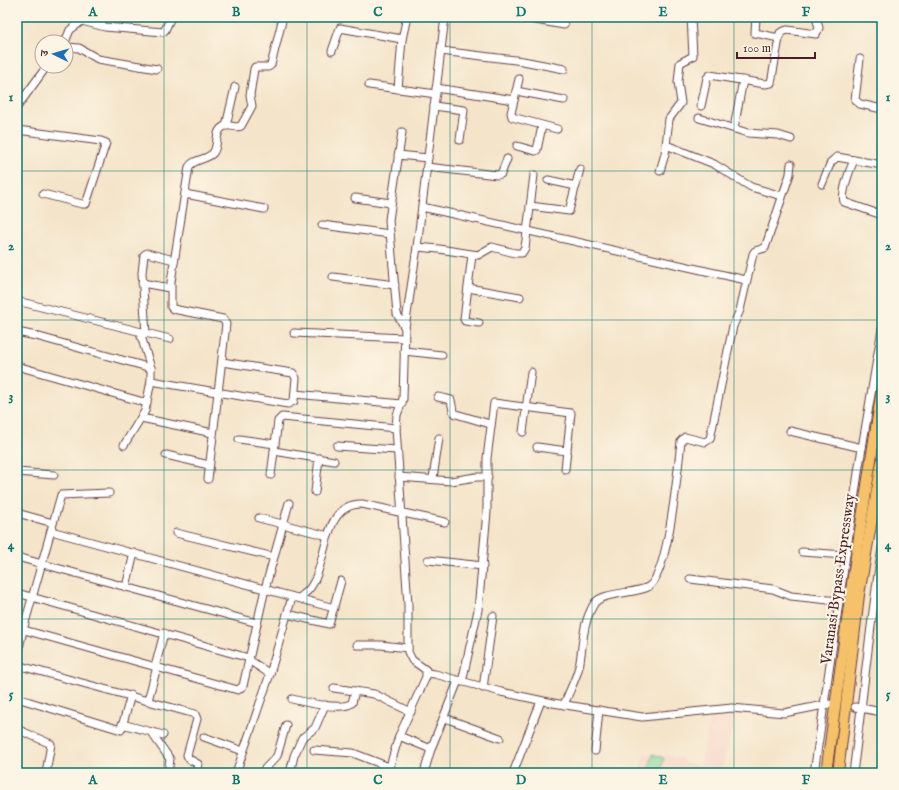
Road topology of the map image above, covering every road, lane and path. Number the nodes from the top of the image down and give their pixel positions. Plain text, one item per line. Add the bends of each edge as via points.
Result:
1 (171, 17) edge
2 (283, 17) edge
3 (407, 17) edge
4 (445, 17) edge
5 (519, 17) edge
6 (691, 17) edge
7 (756, 17) edge
8 (816, 17) edge
9 (564, 25) dead end
10 (68, 34) edge
11 (779, 38) junction
12 (402, 39) junction
13 (74, 48) edge
14 (332, 51) dead end
15 (441, 51) junction
16 (860, 58) dead end
17 (157, 69) dead end
18 (564, 69) dead end
19 (40, 74) edge
20 (519, 79) dead end
21 (744, 80) junction
22 (369, 85) dead end
23 (235, 87) dead end
24 (398, 89) junction
25 (436, 91) junction
26 (516, 92) junction
27 (514, 100) junction
28 (564, 100) dead end
29 (434, 106) junction
30 (701, 106) dead end
31 (17, 107) edge
32 (882, 109) edge
33 (699, 118) dead end
34 (226, 126) junction
35 (542, 126) junction
36 (734, 128) junction
37 (557, 129) dead end
38 (17, 130) edge
39 (402, 132) dead end
40 (791, 139) dead end
41 (460, 140) dead end
42 (666, 145) junction
43 (517, 146) dead end
44 (398, 154) junction
45 (428, 158) junction
46 (507, 159) dead end
47 (854, 160) junction
48 (791, 164) dead end
49 (882, 166) edge
50 (427, 167) junction
51 (580, 169) dead end
52 (660, 171) dead end
53 (534, 175) dead end
54 (548, 180) dead end
55 (822, 184) dead end
56 (576, 186) junction
57 (43, 194) dead end
58 (185, 194) junction
59 (782, 196) junction
60 (355, 198) dead end
61 (391, 203) junction
62 (530, 206) junction
63 (422, 207) junction
64 (264, 209) dead end
65 (882, 215) edge
66 (322, 225) dead end
67 (527, 230) junction
68 (390, 234) junction
69 (417, 247) junction
70 (472, 255) junction
71 (174, 260) junction
72 (333, 277) dead end
73 (746, 280) junction
74 (142, 283) junction
75 (395, 284) junction
76 (170, 288) junction
77 (468, 288) junction
78 (520, 297) dead end
79 (17, 301) edge
80 (479, 323) dead end
81 (405, 328) junction
82 (882, 329) edge
83 (17, 332) edge
84 (143, 333) junction
85 (294, 333) dead end
86 (404, 338) junction
87 (170, 339) dead end
88 (404, 351) junction
89 (442, 354) dead end
90 (222, 362) junction
91 (17, 366) edge
92 (151, 368) junction
93 (531, 372) dead end
94 (151, 381) junction
95 (882, 389) edge
96 (218, 393) junction
97 (295, 394) junction
98 (438, 397) dead end
99 (147, 403) junction
100 (402, 404) junction
101 (527, 407) junction
102 (142, 418) junction
103 (490, 424) junction
104 (396, 428) junction
105 (790, 431) dead end
106 (523, 432) dead end
107 (213, 433) junction
108 (439, 438) dead end
109 (239, 439) dead end
110 (124, 445) dead end
111 (337, 446) dead end
112 (538, 447) dead end
113 (274, 448) junction
114 (862, 448) junction
115 (397, 450) junction
116 (567, 451) junction
117 (166, 455) dead end
118 (320, 458) junction
119 (334, 461) dead end
120 (882, 461) edge
121 (209, 465) junction
122 (565, 469) dead end
123 (17, 472) edge
124 (54, 475) dead end
125 (271, 475) dead end
126 (400, 477) junction
127 (488, 477) junction
128 (433, 478) junction
129 (208, 479) dead end
130 (315, 492) dead end
131 (109, 494) dead end
132 (290, 503) dead end
133 (401, 511) junction
134 (17, 513) edge
135 (259, 518) dead end
136 (445, 522) dead end
137 (53, 523) junction
138 (283, 525) junction
139 (51, 531) junction
140 (176, 533) dead end
141 (328, 536) junction
142 (882, 548) edge
143 (802, 552) dead end
144 (134, 553) junction
145 (845, 555) junction
146 (17, 557) edge
147 (274, 557) junction
148 (428, 560) dead end
149 (42, 564) junction
150 (881, 564) edge
151 (483, 566) junction
152 (690, 579) dead end
153 (341, 581) dead end
154 (126, 587) junction
155 (265, 589) junction
156 (17, 593) edge
157 (33, 598) junction
158 (295, 598) junction
159 (838, 601) junction
160 (334, 608) junction
161 (287, 614) junction
162 (493, 616) dead end
163 (257, 623) junction
164 (20, 629) edge
165 (164, 633) junction
166 (357, 645) dead end
167 (408, 648) junction
168 (17, 658) edge
169 (249, 659) junction
170 (17, 665) edge
171 (156, 667) junction
172 (427, 673) junction
173 (270, 674) junction
174 (460, 681) junction
175 (334, 688) dead end
176 (483, 688) junction
177 (355, 691) junction
178 (131, 696) junction
179 (17, 698) edge
180 (292, 699) dead end
181 (148, 700) junction
182 (541, 700) junction
183 (826, 704) junction
184 (564, 705) junction
185 (325, 706) junction
186 (858, 708) junction
187 (599, 710) junction
188 (411, 712) junction
189 (882, 712) edge
190 (445, 718) junction
191 (122, 724) junction
192 (286, 725) dead end
193 (17, 729) edge
194 (151, 732) junction
195 (163, 735) dead end
196 (399, 736) junction
197 (204, 737) dead end
198 (500, 738) dead end
199 (314, 750) dead end
200 (431, 750) junction
201 (244, 751) junction
202 (595, 751) dead end
203 (389, 770) edge
204 (46, 773) edge
205 (168, 773) edge
206 (196, 773) edge
207 (236, 773) edge
208 (261, 773) edge
209 (290, 773) edge
210 (424, 773) edge
211 (513, 773) edge
212 (814, 773) edge
213 (826, 773) edge
214 (838, 773) edge
215 (853, 773) edge

1 - 10 street via 163,32 104,27 82,21
2 - 34 street via 270,64 268,67 254,69 251,108 239,127
3 - 12 street
4 - 15 street
5 - 9 street
6 - 42 street via 694,53 692,58 680,63 678,82 681,103 669,119
7 - 11 street via 755,33
8 - 11 street via 819,28 816,34 787,30 780,33
11 - 21 street via 771,83
12 - 14 street via 340,28
12 - 24 street
13 - 17 street via 98,59
15 - 18 street
15 - 25 street
16 - 32 street via 855,100 860,104
19 - 31 street
20 - 26 street
21 - 30 street via 710,75 707,78
21 - 36 street
22 - 24 street
23 - 34 street
24 - 25 street
25 - 27 street
25 - 29 street
26 - 27 street
26 - 28 street
27 - 35 street via 512,117
29 - 41 street via 464,110
29 - 45 street
33 - 36 street
34 - 58 street via 220,130 212,154 190,164
35 - 37 street
35 - 43 street via 537,150
36 - 40 street via 751,134 778,135
38 - 57 street via 95,140 106,144 86,204
39 - 44 street
42 - 52 street
42 - 59 street via 710,162 751,187
44 - 45 street
44 - 61 street
45 - 50 street
46 - 50 street via 501,174 497,175
47 - 49 street
47 - 55 street via 837,157 833,159
47 - 65 street via 843,196 844,202
48 - 59 street
50 - 63 street
51 - 56 street
53 - 62 street
54 - 56 street
56 - 62 street via 570,211
58 - 64 street
58 - 71 street
59 - 73 street via 765,248 753,254
60 - 61 street
61 - 68 street
62 - 67 street
63 - 67 street
63 - 69 street
66 - 68 street
67 - 70 street via 522,253 492,247 482,254
67 - 73 street
68 - 75 street
69 - 70 street via 445,249
69 - 81 street
70 - 77 street
71 - 74 street via 144,254
71 - 76 street
72 - 75 street
73 - 184 street via 740,310 733,326 710,439 705,442 685,437 681,441 673,508 659,573 653,583 646,588 601,598 594,604 584,630 579,667
74 - 76 street
74 - 84 street
75 - 81 street via 397,314
76 - 90 street via 171,308 225,320
77 - 78 street
77 - 80 street via 464,320
79 - 84 street
81 - 86 street
82 - 114 street
83 - 92 street
84 - 87 street
84 - 92 street
85 - 86 street
86 - 88 street
88 - 89 street
88 - 100 street
90 - 96 street
90 - 97 street via 292,373 296,378
91 - 99 street
92 - 94 street
93 - 101 street
94 - 96 street
94 - 99 street
95 - 213 highway, Varanasi Bypass Expressway
96 - 97 street via 288,404 294,402
96 - 107 street
97 - 100 street
98 - 103 street via 451,400 456,414
99 - 102 street
100 - 104 street via 397,414
101 - 103 street via 494,403
101 - 106 street
101 - 116 street via 571,412
102 - 107 street
102 - 110 street
103 - 127 street
104 - 113 street via 282,417 278,421
104 - 115 street
105 - 114 street
107 - 121 street
108 - 128 street
109 - 113 street
111 - 115 street
112 - 116 street
113 - 118 street
113 - 125 street
114 - 145 street
115 - 126 street
116 - 122 street
117 - 121 street
118 - 119 street
118 - 130 street
120 - 214 highway, Varanasi Bypass Expressway via 859,595
121 - 129 street
123 - 124 street
126 - 128 street
126 - 133 street
127 - 128 street via 455,481
127 - 151 street
131 - 137 street via 62,494
132 - 138 street
133 - 136 street
133 - 141 street via 362,504 350,506 338,514
133 - 167 street via 408,605
134 - 137 street
135 - 138 street
137 - 139 street
138 - 141 street
138 - 147 street
139 - 144 street
139 - 149 street
140 - 147 street
141 - 158 street via 312,586
142 - 150 street
143 - 145 street
144 - 154 street
144 - 155 street
145 - 159 street
146 - 149 street
147 - 155 street
148 - 151 street
149 - 154 street
149 - 157 street
150 - 186 street
151 - 174 street via 478,610
152 - 159 street via 772,589 791,596
153 - 160 street
154 - 163 street
155 - 158 street
155 - 163 street
156 - 157 street
157 - 164 street
157 - 165 street
158 - 160 street
158 - 161 street
159 - 183 street
160 - 161 street via 331,622 326,625
161 - 173 street
162 - 176 street
163 - 169 street
164 - 168 street
164 - 171 street
165 - 169 street
165 - 171 street
166 - 167 street
167 - 172 street via 412,660
169 - 171 street via 243,686 238,690
169 - 173 street
170 - 178 street
171 - 181 street
172 - 174 street
172 - 188 street
173 - 201 street
174 - 176 street
174 - 190 street
175 - 177 street
176 - 182 street
177 - 185 street via 350,705
177 - 188 street via 378,695
178 - 181 street
178 - 191 street
179 - 191 street via 121,730
180 - 185 street
181 - 206 street via 197,716 187,755 198,764
182 - 184 street
182 - 211 street
183 - 187 street via 784,713 732,708 648,717
183 - 212 street
184 - 187 street
185 - 209 street via 315,728 302,738
186 - 189 street
186 - 215 street
187 - 202 street
188 - 196 street
190 - 198 street
190 - 200 street
191 - 194 street
192 - 208 street via 276,756
193 - 204 street via 51,744
194 - 195 street
194 - 205 street via 170,759
196 - 200 street
196 - 203 street
197 - 201 street
199 - 203 street via 353,753
200 - 210 street
201 - 207 street

